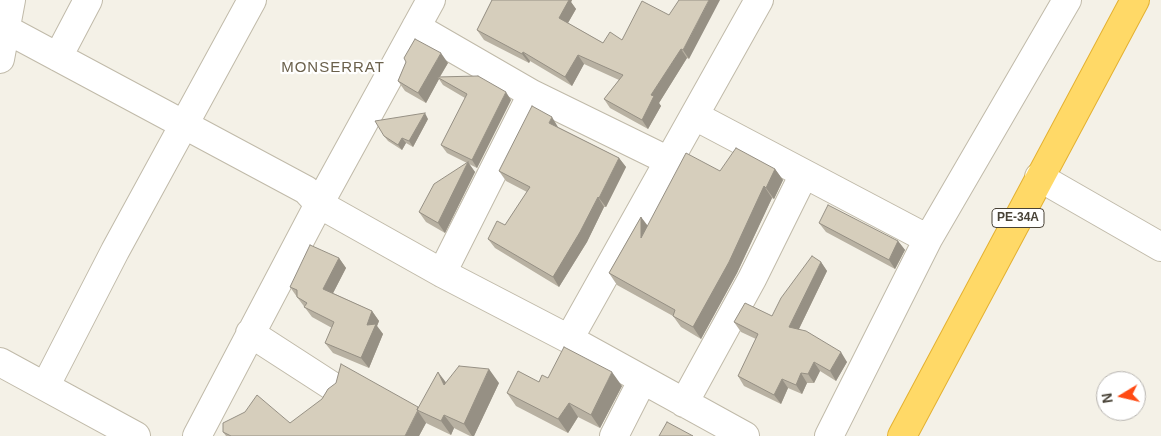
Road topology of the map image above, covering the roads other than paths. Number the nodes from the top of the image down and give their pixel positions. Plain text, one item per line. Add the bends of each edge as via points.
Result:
1 (11, 0) edge
2 (88, 0) edge
3 (252, 0) edge
4 (431, 0) edge
5 (759, 0) edge
6 (1067, 0) edge
7 (1135, 0) edge
8 (416, 27) junction
9 (3, 30) edge
10 (58, 57) junction
11 (0, 59) edge
12 (532, 94) junction
13 (695, 116) junction
14 (184, 126) junction
15 (669, 161) junction
16 (804, 174) junction
17 (1040, 177) junction
18 (319, 204) junction
19 (928, 239) junction
20 (1161, 247) edge
21 (442, 274) junction
22 (250, 333) junction
23 (569, 339) junction
24 (0, 362) edge
25 (642, 381) junction
26 (46, 385) junction
27 (332, 386) edge
28 (684, 403) junction
29 (136, 436) edge
30 (197, 436) edge
31 (614, 436) edge
32 (745, 436) edge
33 (829, 436) edge
34 (902, 436) edge

1 - 9 street
2 - 10 street
3 - 14 street
4 - 8 street
5 - 13 street
6 - 19 street
7 - 17 highway, PE-34A
8 - 12 street
8 - 18 street
9 - 10 street
9 - 11 street
10 - 14 street
12 - 15 street
12 - 21 street
13 - 15 street
13 - 16 street
14 - 18 street via 306,190
14 - 26 street
15 - 23 street
16 - 19 street
16 - 28 street via 752,279
17 - 20 street
17 - 34 highway, PE-34A
18 - 21 street
18 - 22 street
19 - 33 street
21 - 23 street
22 - 27 street
22 - 30 street
23 - 25 street
24 - 26 street
25 - 28 street
25 - 31 street
26 - 29 street
28 - 32 street

